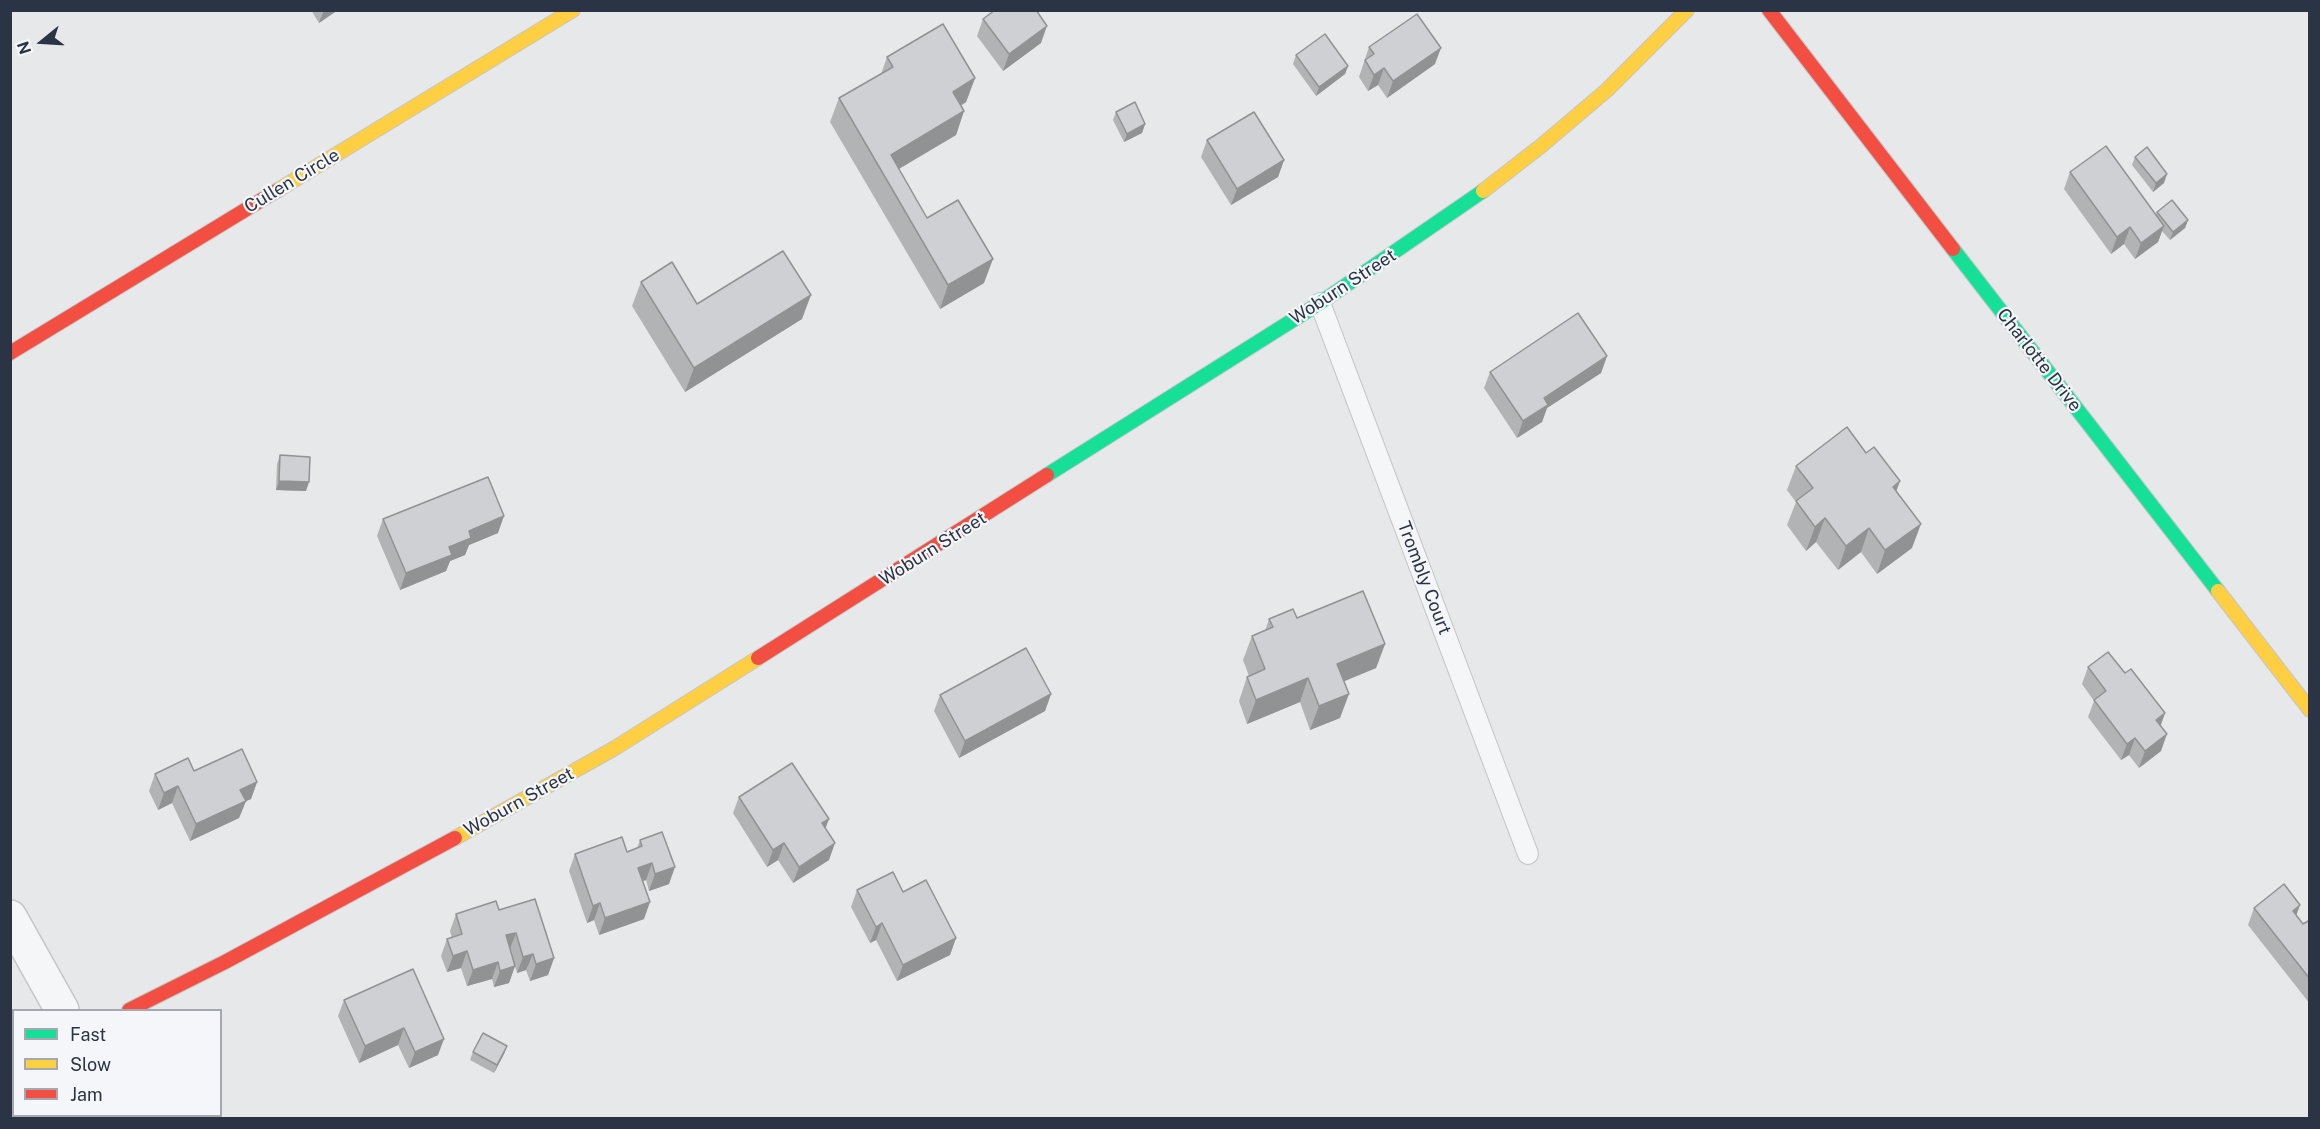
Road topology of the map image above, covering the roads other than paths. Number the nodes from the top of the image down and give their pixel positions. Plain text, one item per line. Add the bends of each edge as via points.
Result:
1 (573, 10) edge
2 (1687, 10) edge
3 (1769, 10) edge
4 (1320, 303) junction
5 (10, 353) edge
6 (2310, 710) edge
7 (1528, 854) dead end
8 (10, 917) edge
9 (61, 1009) edge
10 (133, 1009) edge

1 - 5 street, Cullen Circle
2 - 4 street, Woburn Street via 1607,90 1514,168
3 - 6 street, Charlotte Drive
4 - 7 lane, Trombly Court
4 - 10 street, Woburn Street via 608,752 236,957
8 - 9 street

